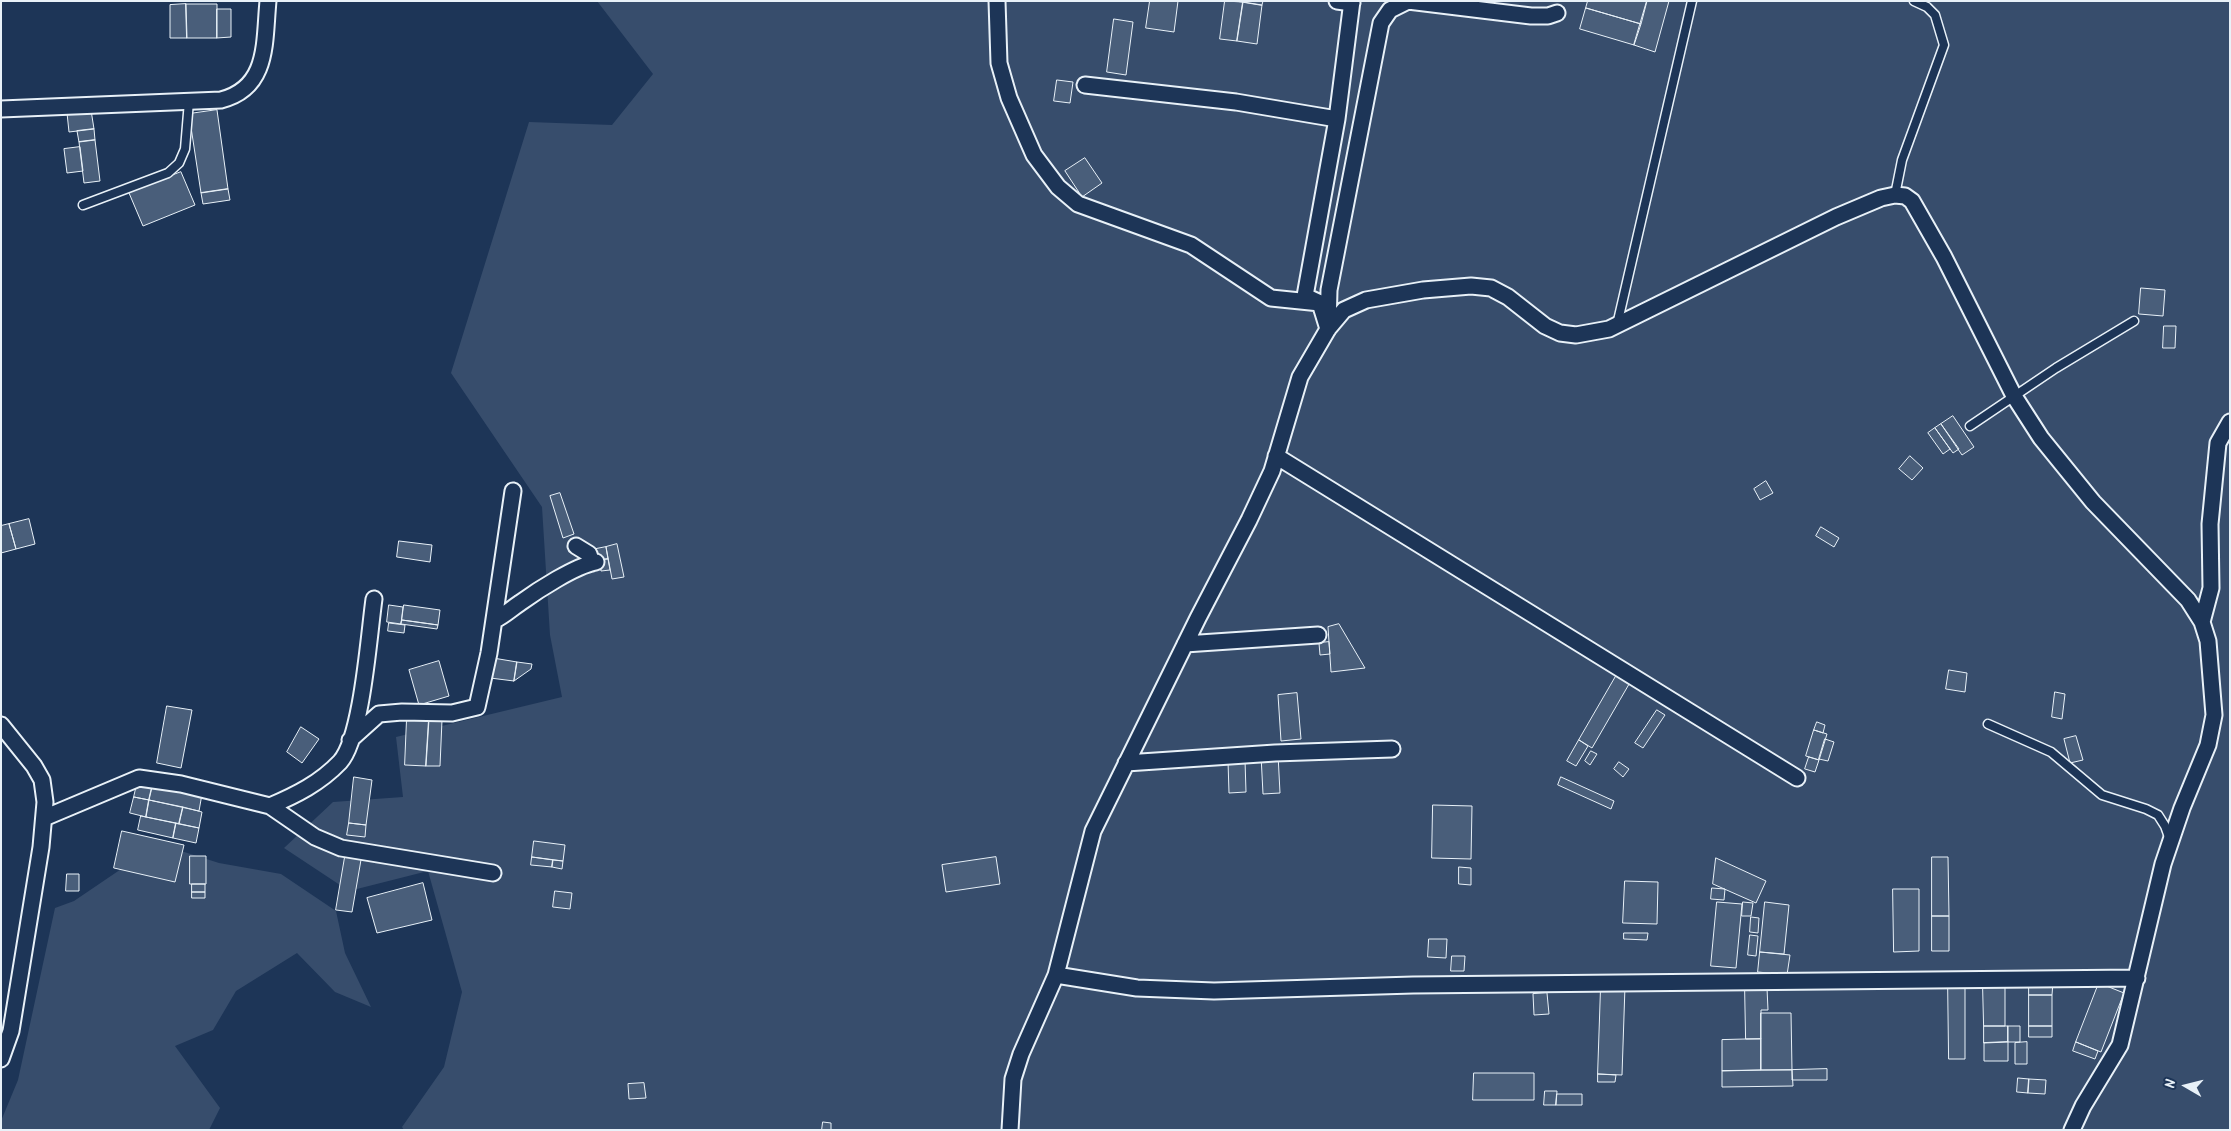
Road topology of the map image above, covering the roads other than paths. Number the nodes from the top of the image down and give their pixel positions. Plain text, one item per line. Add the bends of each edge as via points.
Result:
1 (268, 1) edge
2 (997, 1) edge
3 (1692, 1) edge
4 (1914, 1) edge
5 (1347, 2) edge
6 (1557, 13) dead end
7 (1085, 85) dead end
8 (189, 101) junction
9 (1, 110) edge
10 (1337, 119) junction
11 (1895, 195) junction
12 (83, 205) dead end
13 (1320, 303) junction
14 (2134, 321) dead end
15 (1617, 325) junction
16 (1328, 329) junction
17 (2014, 396) junction
18 (2230, 422) edge
19 (1970, 426) dead end
20 (1276, 456) junction
21 (513, 491) dead end
22 (576, 546) dead end
23 (374, 599) dead end
24 (495, 620) junction
25 (2202, 622) junction
26 (1318, 635) dead end
27 (1185, 644) junction
28 (1, 724) edge
29 (1988, 724) dead end
30 (350, 740) junction
31 (1392, 749) dead end
32 (1126, 763) junction
33 (1797, 778) dead end
34 (270, 806) junction
35 (44, 818) junction
36 (2170, 842) junction
37 (493, 873) dead end
38 (1056, 975) junction
39 (2137, 978) junction
40 (1, 1059) edge
41 (1010, 1130) edge
42 (2072, 1130) edge

1 - 8 street via 264,50 249,87 237,96 221,100
2 - 13 street via 999,63 1009,98 1034,155 1058,187 1078,204 1191,245 1271,298
3 - 15 lane
4 - 11 lane via 1936,15 1944,45 1902,160
5 - 10 street
6 - 16 street via 1531,16 1408,2 1390,10 1381,23 1329,290
7 - 10 street via 1236,102
8 - 9 street
8 - 12 lane via 185,149 179,163 168,174
10 - 13 street via 1305,296
11 - 15 street via 1836,217
11 - 17 street via 1912,201
13 - 16 street
14 - 17 lane
15 - 16 street via 1593,334 1560,332 1545,326 1491,288 1471,286 1366,300 1344,310
16 - 20 street via 1300,377
17 - 19 lane
17 - 25 street via 2040,438 2092,502 2188,600
18 - 25 street via 2218,444 2210,524 2211,588
20 - 27 street via 1249,520
20 - 33 street
21 - 24 street
22 - 24 street via 589,554 594,562 560,577
23 - 30 street via 360,706
24 - 30 street via 477,707 452,713 379,714
25 - 36 street via 2208,641 2214,714 2208,745
26 - 27 street
27 - 32 street
28 - 35 street via 42,780
29 - 36 lane via 2051,752 2102,795 2158,815
30 - 34 street via 341,761 305,791
31 - 32 street
32 - 38 street via 1093,831
34 - 35 street via 181,784 139,778
34 - 37 street via 315,838 341,848
35 - 40 street via 11,1031
36 - 39 street
38 - 39 street via 1137,988 1214,991 1413,985
38 - 41 street via 1013,1079
39 - 42 street via 2120,1045

